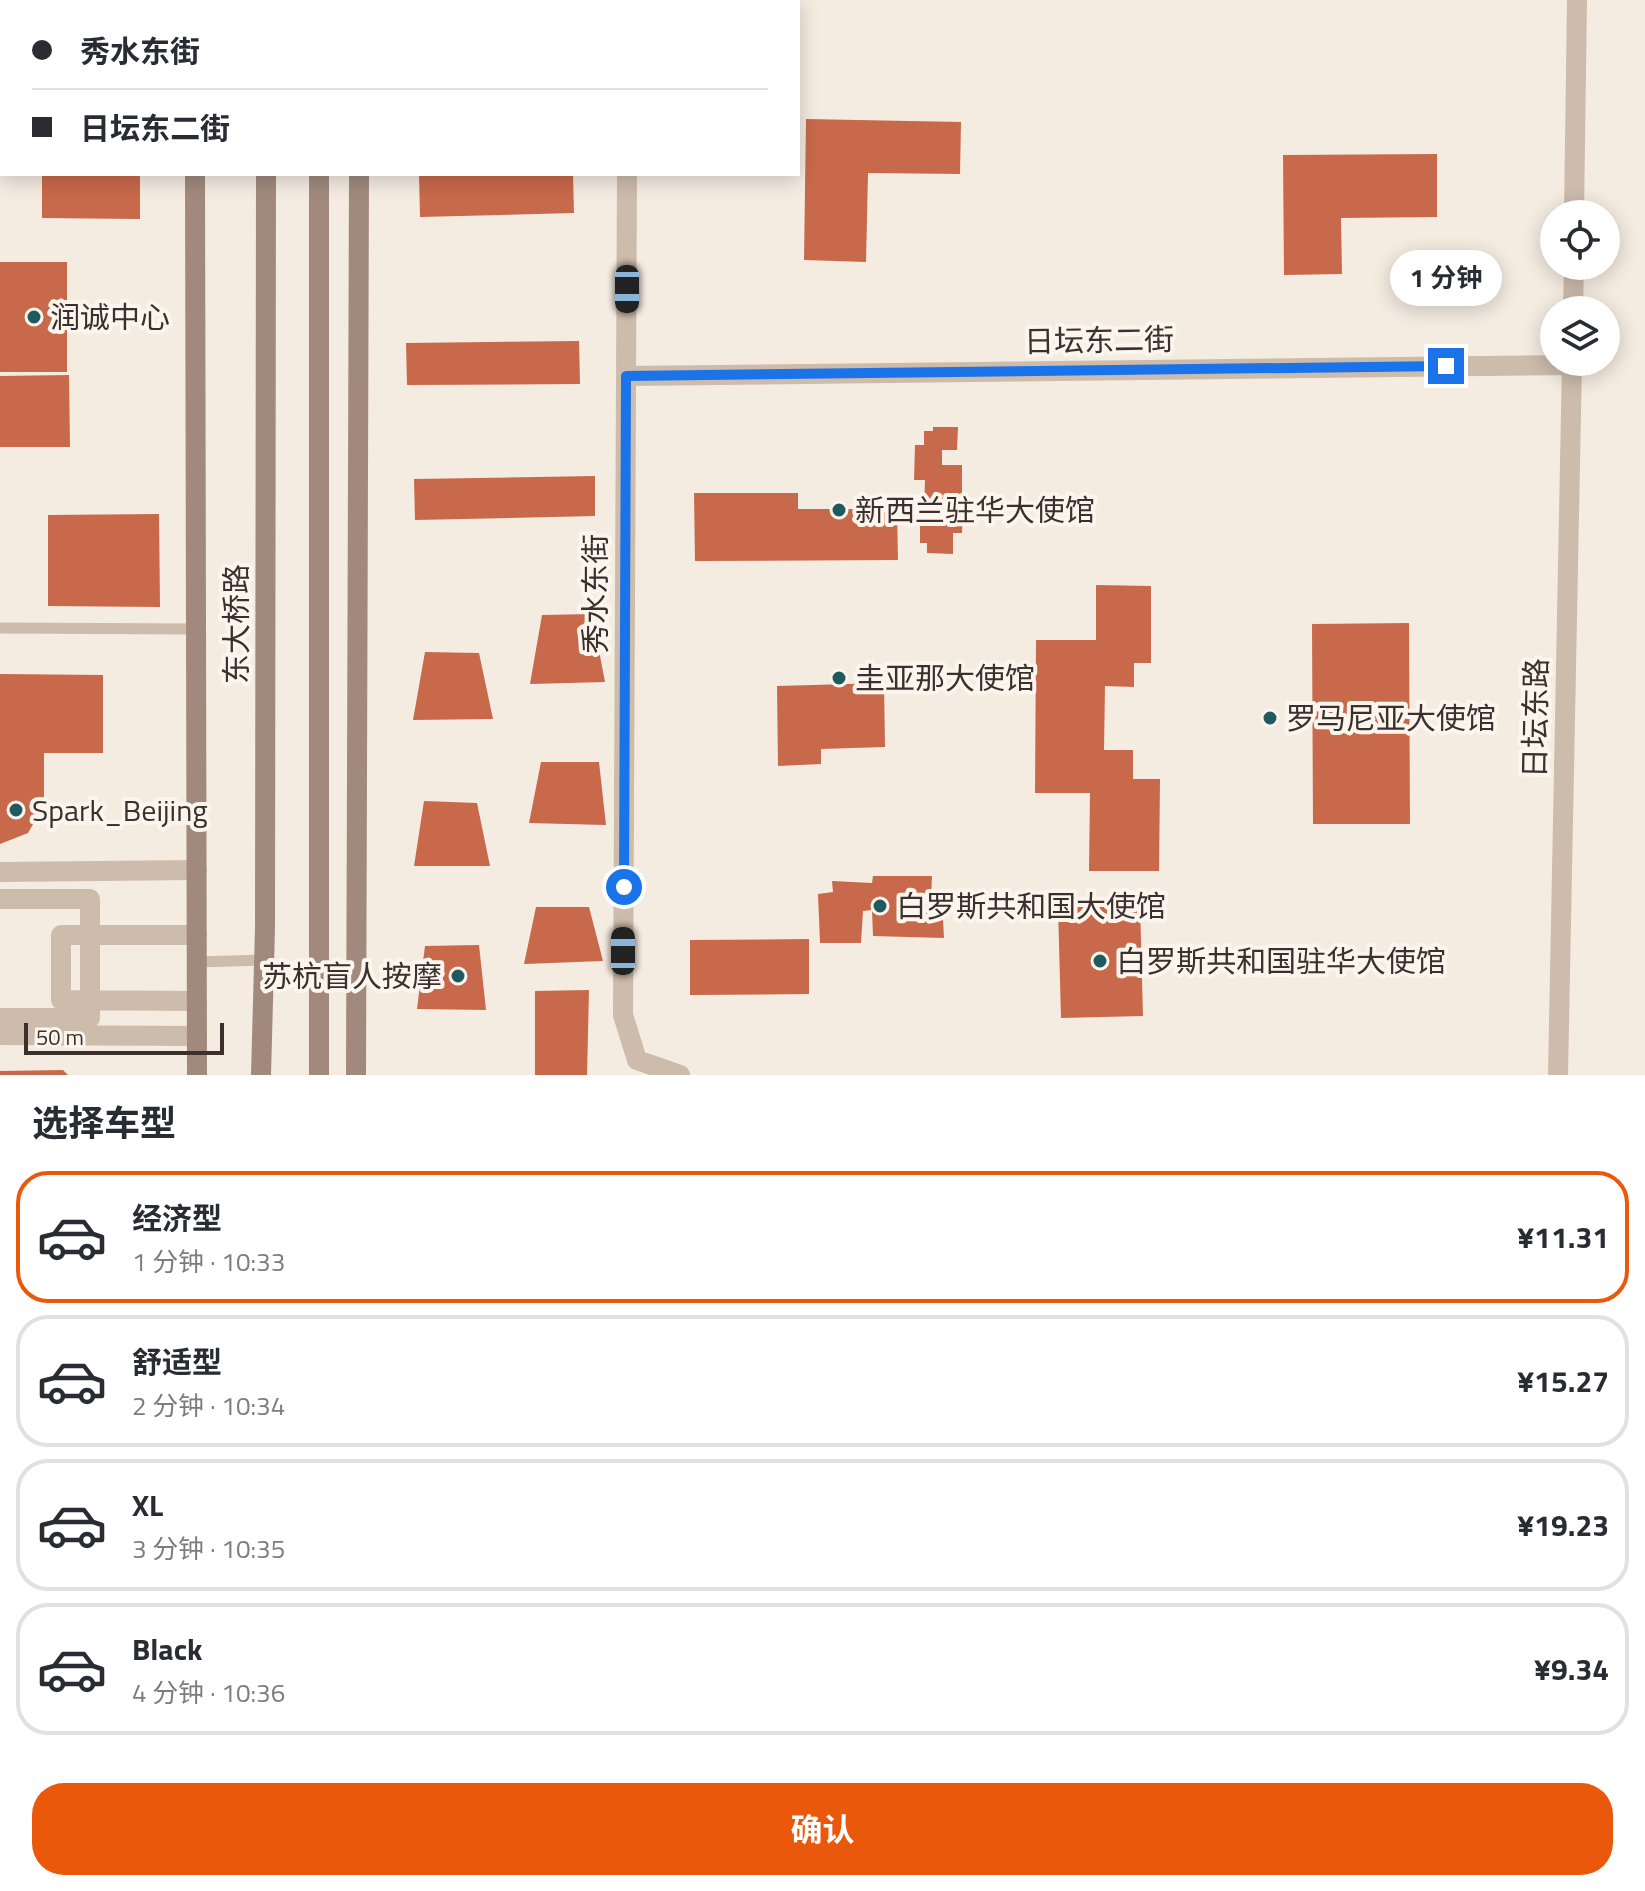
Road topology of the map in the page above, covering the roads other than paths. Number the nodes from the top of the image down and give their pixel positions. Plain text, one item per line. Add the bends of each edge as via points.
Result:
1 (1577, 0) edge
2 (195, 176) edge
3 (266, 176) edge
4 (319, 176) edge
5 (359, 176) edge
6 (627, 176) edge
7 (1574, 200) edge
8 (1540, 363) edge
9 (626, 376) junction
10 (1572, 376) edge
11 (0, 628) edge
12 (198, 629) junction
13 (197, 870) junction
14 (0, 872) edge
15 (0, 899) edge
16 (90, 935) junction
17 (197, 935) junction
18 (264, 960) junction
19 (197, 962) junction
20 (90, 1001) junction
21 (197, 1001) junction
22 (0, 1018) edge
23 (0, 1035) edge
24 (197, 1036) junction
25 (197, 1075) edge
26 (261, 1075) edge
27 (319, 1075) edge
28 (356, 1075) edge
29 (680, 1075) edge
30 (1558, 1075) edge

1 - 7 street
2 - 12 street
3 - 18 street, 东大桥路
4 - 27 street
5 - 28 street
6 - 9 street, 秀水东街
8 - 9 street, 日坛东二街
9 - 29 street, 秀水东街 via 623,1015 637,1060
10 - 30 street, 日坛东路
11 - 12 lane
12 - 13 street
13 - 14 street
13 - 17 street
15 - 16 street via 90,899
16 - 17 street
16 - 20 street
16 - 20 street via 61,935 61,1000
17 - 19 street
18 - 19 lane
18 - 26 street, 东大桥路
19 - 21 street
20 - 21 street
20 - 22 street via 90,1018
21 - 24 street
23 - 24 street
24 - 25 street

